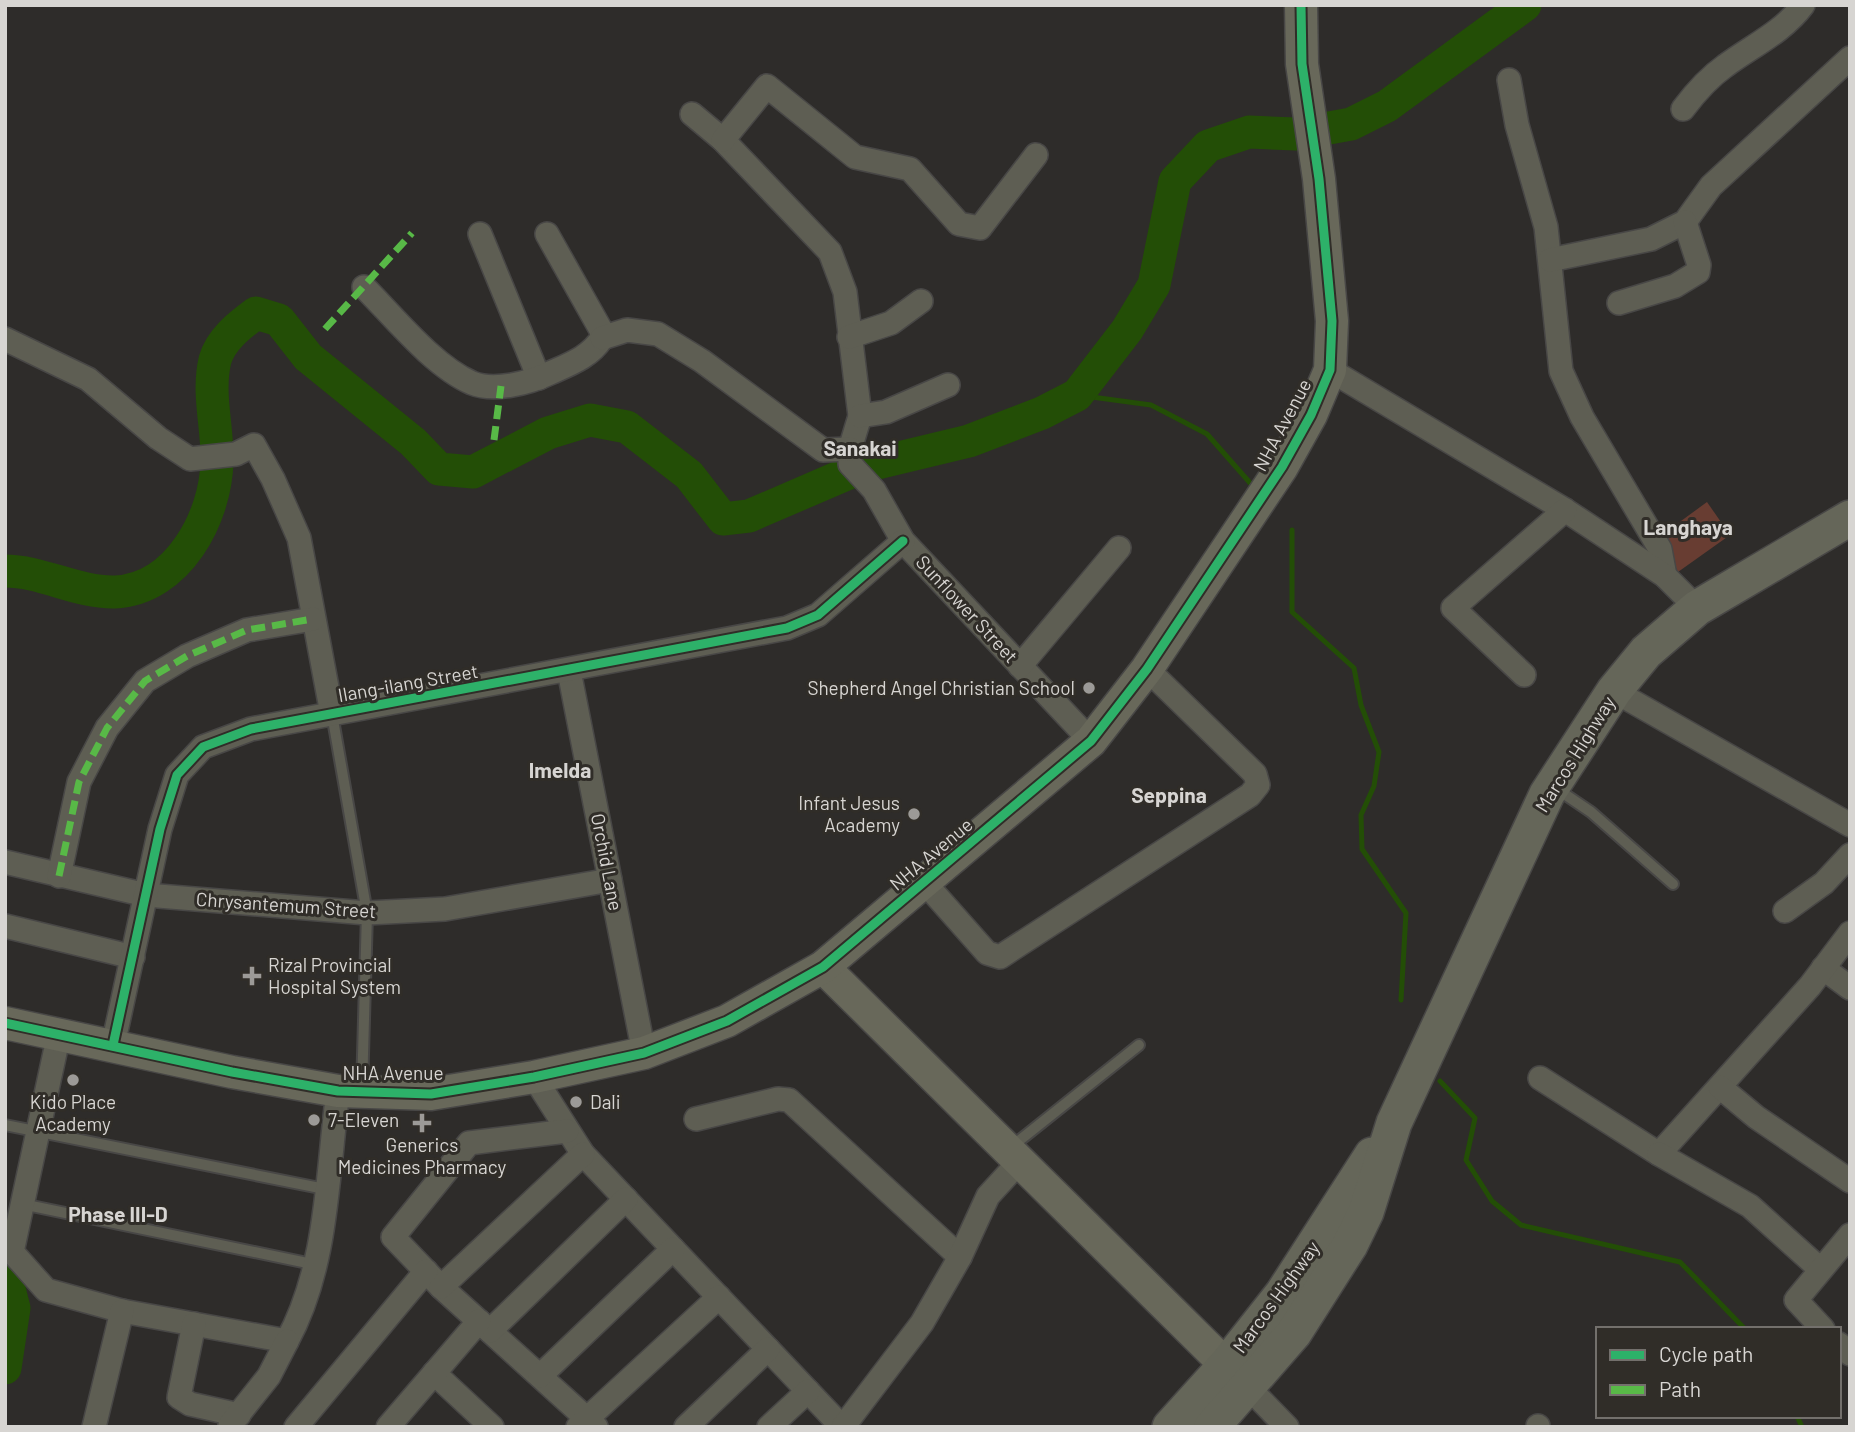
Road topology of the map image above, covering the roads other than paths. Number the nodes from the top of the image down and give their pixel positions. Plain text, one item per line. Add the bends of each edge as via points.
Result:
1 (1301, 5) edge
2 (1803, 5) edge
3 (1850, 58) edge
4 (1509, 80) dead end
5 (1683, 109) dead end
6 (692, 114) dead end
7 (723, 139) junction
8 (1037, 155) dead end
9 (1685, 222) junction
10 (480, 234) dead end
11 (547, 234) dead end
12 (1550, 260) junction
13 (364, 287) dead end
14 (920, 301) dead end
15 (1619, 303) dead end
16 (849, 337) junction
17 (602, 338) junction
18 (5, 339) edge
19 (1330, 370) junction
20 (539, 378) junction
21 (948, 385) dead end
22 (860, 416) junction
23 (850, 456) junction
24 (1565, 510) junction
25 (1850, 518) edge
26 (903, 541) junction
27 (1119, 548) dead end
28 (1665, 576) junction
29 (1697, 608) junction
30 (313, 619) junction
31 (1020, 666) junction
32 (1147, 669) junction
33 (569, 671) junction
34 (1524, 675) dead end
35 (1614, 691) junction
36 (332, 714) junction
37 (1091, 741) junction
38 (1552, 786) junction
39 (1850, 825) edge
40 (1850, 855) edge
41 (5, 862) edge
42 (59, 876) junction
43 (610, 880) junction
44 (925, 883) junction
45 (1673, 884) dead end
46 (146, 895) junction
47 (1785, 911) dead end
48 (367, 914) junction
49 (5, 926) edge
50 (1850, 933) edge
51 (133, 957) junction
52 (823, 967) junction
53 (1823, 968) junction
54 (1850, 988) edge
55 (5, 1023) edge
56 (59, 1034) junction
57 (113, 1045) junction
58 (1139, 1045) dead end
59 (644, 1053) junction
60 (534, 1077) junction
61 (1540, 1078) dead end
62 (1720, 1087) junction
63 (350, 1093) junction
64 (696, 1119) dead end
65 (5, 1125) edge
66 (567, 1131) junction
67 (37, 1133) junction
68 (583, 1154) junction
69 (1659, 1154) junction
70 (1014, 1155) junction
71 (1850, 1181) edge
72 (325, 1189) junction
73 (626, 1199) junction
74 (14, 1202) edge
75 (1850, 1235) edge
76 (673, 1249) junction
77 (960, 1257) junction
78 (317, 1265) junction
79 (1819, 1269) junction
80 (434, 1279) junction
81 (719, 1297) junction
82 (122, 1311) junction
83 (194, 1324) junction
84 (485, 1326) junction
85 (1821, 1327) edge
86 (287, 1342) junction
87 (768, 1349) junction
88 (434, 1373) junction
89 (540, 1376) junction
90 (1237, 1376) junction
91 (808, 1391) junction
92 (234, 1421) edge
93 (588, 1424) edge
94 (485, 1425) edge
95 (94, 1427) edge
96 (296, 1427) edge
97 (388, 1427) edge
98 (686, 1427) edge
99 (769, 1427) edge
100 (843, 1427) edge
101 (1170, 1427) edge
102 (1212, 1427) edge
103 (1287, 1427) edge

1 - 19 street, NHA Avenue via 1302,64 1319,179 1332,321
2 - 5 street via 1791,21 1723,67
3 - 9 street via 1711,186
4 - 12 street
6 - 7 street
7 - 8 street via 767,86 855,157 910,169 959,224 980,228
7 - 16 street via 830,252 845,292
9 - 12 street via 1651,239
9 - 15 street via 1698,272 1675,286
10 - 20 street
11 - 17 street
12 - 28 street via 1561,371 1582,417 1660,549
13 - 20 street via 440,362 472,383 500,386
14 - 16 street via 891,323
16 - 22 street
17 - 20 street via 581,359
17 - 23 street via 627,330 657,334 702,361 823,450
18 - 30 street via 88,379 190,459 236,454 254,445 299,538
19 - 24 street
19 - 32 street, NHA Avenue via 1282,467
21 - 22 street via 886,412
22 - 23 street
23 - 26 street, Sunflower Street
24 - 28 street
24 - 34 street via 1453,608
25 - 29 main road, Marcos Highway
26 - 31 street, Sunflower Street
26 - 33 street, Ilang-ilang Street via 818,615 787,628
27 - 31 street
28 - 29 street
29 - 35 main road, Marcos Highway via 1646,652
30 - 36 street
30 - 42 street via 247,630 187,656 145,681 107,728 79,782
31 - 37 street, Sunflower Street
32 - 37 street, NHA Avenue
32 - 44 street via 1255,774 1258,785 1250,795 1000,957 987,953
33 - 36 street, Ilang-ilang Street
33 - 43 street, Orchid Lane
35 - 38 main road, Marcos Highway
35 - 39 street
36 - 46 street, Ilang-ilang Street via 251,729 203,747 177,775
36 - 48 lane
37 - 44 street, NHA Avenue
38 - 45 lane via 1591,812
38 - 90 main road, Marcos Highway via 1394,1123 1366,1212 1350,1245 1294,1333
40 - 47 street via 1824,883
41 - 42 street, Chrysantemum Street
42 - 46 street, Chrysantemum Street
43 - 48 street, Chrysantemum Street via 445,909
43 - 59 street, Orchid Lane
44 - 52 street, NHA Avenue
46 - 48 street, Chrysantemum Street
46 - 51 street, Ilang-ilang Street
48 - 63 lane
49 - 51 street
50 - 53 street
51 - 57 street, Ilang-ilang Street
52 - 59 street, NHA Avenue via 727,1021
52 - 70 street
53 - 54 street
53 - 62 street
55 - 56 street, NHA Avenue
56 - 57 street, NHA Avenue
56 - 67 street
57 - 63 street, NHA Avenue
58 - 70 lane
59 - 60 street, NHA Avenue
60 - 63 street, NHA Avenue via 431,1094
60 - 66 street
61 - 69 street
62 - 69 street
62 - 71 street
63 - 72 street
64 - 77 street via 778,1098 789,1100
65 - 67 lane
66 - 68 street
66 - 80 street via 469,1143 393,1237
67 - 72 lane
67 - 74 street
68 - 73 street
68 - 80 street
69 - 79 street via 1750,1206
70 - 77 street via 988,1196
70 - 90 street
72 - 78 street
73 - 76 street
73 - 84 street
74 - 78 lane
74 - 82 street via 12,1252 46,1290
75 - 79 street
76 - 81 street
76 - 89 street
77 - 100 street via 922,1323
78 - 86 street via 303,1311
79 - 85 street via 1796,1300
80 - 84 street
80 - 96 street
81 - 87 street
81 - 93 street
82 - 83 street
82 - 95 street
83 - 86 street
83 - 92 street via 179,1397
84 - 88 street
84 - 89 street
86 - 92 street via 269,1376
87 - 91 street
87 - 98 street
88 - 94 street
88 - 97 street
89 - 93 street
90 - 101 main road, Marcos Highway
90 - 102 main road, Marcos Highway
90 - 103 street
91 - 99 street
91 - 100 street

